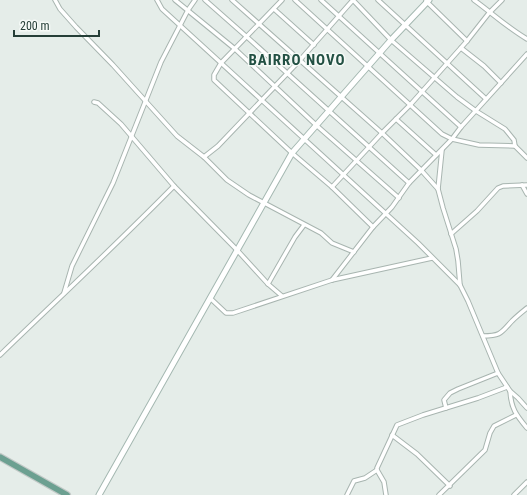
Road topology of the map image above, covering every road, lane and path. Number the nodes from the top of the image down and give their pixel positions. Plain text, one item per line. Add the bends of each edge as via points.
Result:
1 (55, 0) edge
2 (157, 0) edge
3 (175, 0) edge
4 (195, 0) edge
5 (205, 0) edge
6 (232, 0) edge
7 (282, 0) edge
8 (295, 0) edge
9 (321, 0) edge
10 (353, 0) edge
11 (378, 0) edge
12 (474, 0) edge
13 (502, 0) edge
14 (428, 1) edge
15 (274, 9) junction
16 (188, 10) junction
17 (490, 12) junction
18 (339, 15) junction
19 (260, 24) junction
20 (406, 25) junction
21 (180, 26) junction
22 (328, 29) junction
23 (247, 37) junction
24 (527, 39) edge
25 (391, 40) junction
26 (467, 41) junction
27 (314, 45) junction
28 (461, 48) junction
29 (235, 49) junction
30 (380, 53) junction
31 (527, 54) edge
32 (300, 60) junction
33 (525, 60) edge
34 (221, 63) junction
35 (448, 64) junction
36 (368, 67) junction
37 (287, 74) junction
38 (434, 77) junction
39 (501, 83) junction
40 (274, 87) junction
41 (422, 91) junction
42 (342, 96) junction
43 (486, 99) junction
44 (261, 100) junction
45 (145, 101) junction
46 (94, 102) dead end
47 (411, 104) junction
48 (329, 111) junction
49 (476, 111) junction
50 (249, 113) junction
51 (396, 119) junction
52 (316, 125) junction
53 (461, 127) junction
54 (382, 133) junction
55 (132, 138) junction
56 (452, 139) junction
57 (304, 140) junction
58 (515, 146) junction
59 (370, 147) junction
60 (442, 149) junction
61 (292, 153) junction
62 (436, 155) junction
63 (204, 157) junction
64 (527, 158) edge
65 (358, 161) junction
66 (421, 170) junction
67 (344, 175) junction
68 (409, 183) junction
69 (522, 185) junction
70 (527, 185) edge
71 (174, 186) junction
72 (332, 187) junction
73 (438, 189) junction
74 (527, 194) edge
75 (399, 198) junction
76 (264, 203) junction
77 (386, 214) junction
78 (304, 225) junction
79 (373, 227) junction
80 (451, 234) junction
81 (237, 250) junction
82 (354, 252) junction
83 (432, 258) junction
84 (332, 280) junction
85 (268, 284) junction
86 (460, 285) junction
87 (64, 293) junction
88 (282, 296) junction
89 (210, 298) junction
90 (527, 308) edge
91 (483, 336) junction
92 (0, 355) edge
93 (498, 373) junction
94 (507, 387) junction
95 (510, 391) junction
96 (446, 408) junction
97 (527, 408) edge
98 (516, 415) junction
99 (527, 428) edge
100 (392, 435) junction
101 (0, 457) edge
102 (377, 470) junction
103 (527, 482) edge
104 (450, 486) junction
105 (68, 495) edge
106 (99, 495) edge
107 (347, 495) edge
108 (386, 495) edge
109 (439, 495) edge
110 (514, 495) edge

1 - 45 street via 76,28
2 - 21 street via 162,9
3 - 16 street
4 - 16 street
5 - 23 street
6 - 19 street
7 - 15 street
8 - 22 street
9 - 18 street
10 - 18 street
10 - 25 street
11 - 20 street
12 - 17 street
13 - 17 street
14 - 20 street
14 - 26 street
15 - 19 street
15 - 27 street
16 - 21 street
16 - 29 street
17 - 24 street
17 - 26 street
18 - 22 street
18 - 30 street
19 - 23 street
19 - 32 street
20 - 25 street
20 - 35 street
21 - 34 street
21 - 45 street
22 - 27 street
22 - 36 street
23 - 29 street
23 - 37 street
25 - 30 street
25 - 38 street
26 - 28 street
27 - 32 street
28 - 35 street
28 - 39 street
29 - 34 street
29 - 40 street
30 - 36 street
30 - 41 street
31 - 33 street
32 - 37 street
32 - 42 street
33 - 39 street
34 - 44 street
34 - 50 street via 214,80
35 - 38 street
35 - 43 street
36 - 42 street
36 - 47 street
37 - 40 street
37 - 48 street
38 - 41 street
38 - 49 street
39 - 43 street
40 - 44 street
40 - 52 street
41 - 47 street
41 - 53 street
42 - 48 street
42 - 54 street
43 - 49 street
44 - 50 street
44 - 57 street
45 - 55 street
45 - 63 street via 178,136
46 - 55 street via 121,124
47 - 51 street
47 - 56 street via 442,134
48 - 52 street
48 - 59 street
49 - 53 street
49 - 58 street via 505,129 514,140
50 - 61 street
50 - 63 street
51 - 54 street
51 - 62 street
52 - 57 street
52 - 65 street
53 - 56 street
54 - 59 street
54 - 66 street
55 - 71 street
55 - 87 street via 72,266
56 - 58 street via 487,146
56 - 60 street
57 - 61 street
57 - 67 street
58 - 64 street
59 - 65 street
59 - 68 street
60 - 62 street
60 - 73 street
61 - 72 street
61 - 76 street
62 - 66 street
63 - 76 street via 226,180
65 - 67 street
65 - 75 street
66 - 68 street
66 - 73 street
67 - 72 street
67 - 77 street
68 - 75 street
69 - 70 street
69 - 74 street
69 - 80 street via 498,188
71 - 81 street
71 - 87 street
72 - 79 street
73 - 80 street
75 - 77 street
76 - 78 street
76 - 81 street
77 - 79 street
77 - 83 street
78 - 82 street via 321,233 332,243
78 - 85 street
79 - 82 street
80 - 86 street via 458,262
81 - 85 street
81 - 89 street
82 - 84 street
83 - 84 street
83 - 86 street
84 - 88 street
85 - 88 street
86 - 91 street
87 - 92 street
88 - 89 street via 231,314
89 - 106 street
90 - 91 street via 503,332
91 - 93 street
93 - 94 street
93 - 96 street via 450,393 444,400
94 - 95 street
94 - 96 street
95 - 97 street
95 - 98 street
96 - 100 street via 397,425
98 - 99 street
98 - 104 street via 494,426 485,450
100 - 102 street
100 - 104 street via 417,454
101 - 105 main road
102 - 107 street via 365,478 354,480
102 - 108 street via 384,482
103 - 110 street
104 - 109 street

